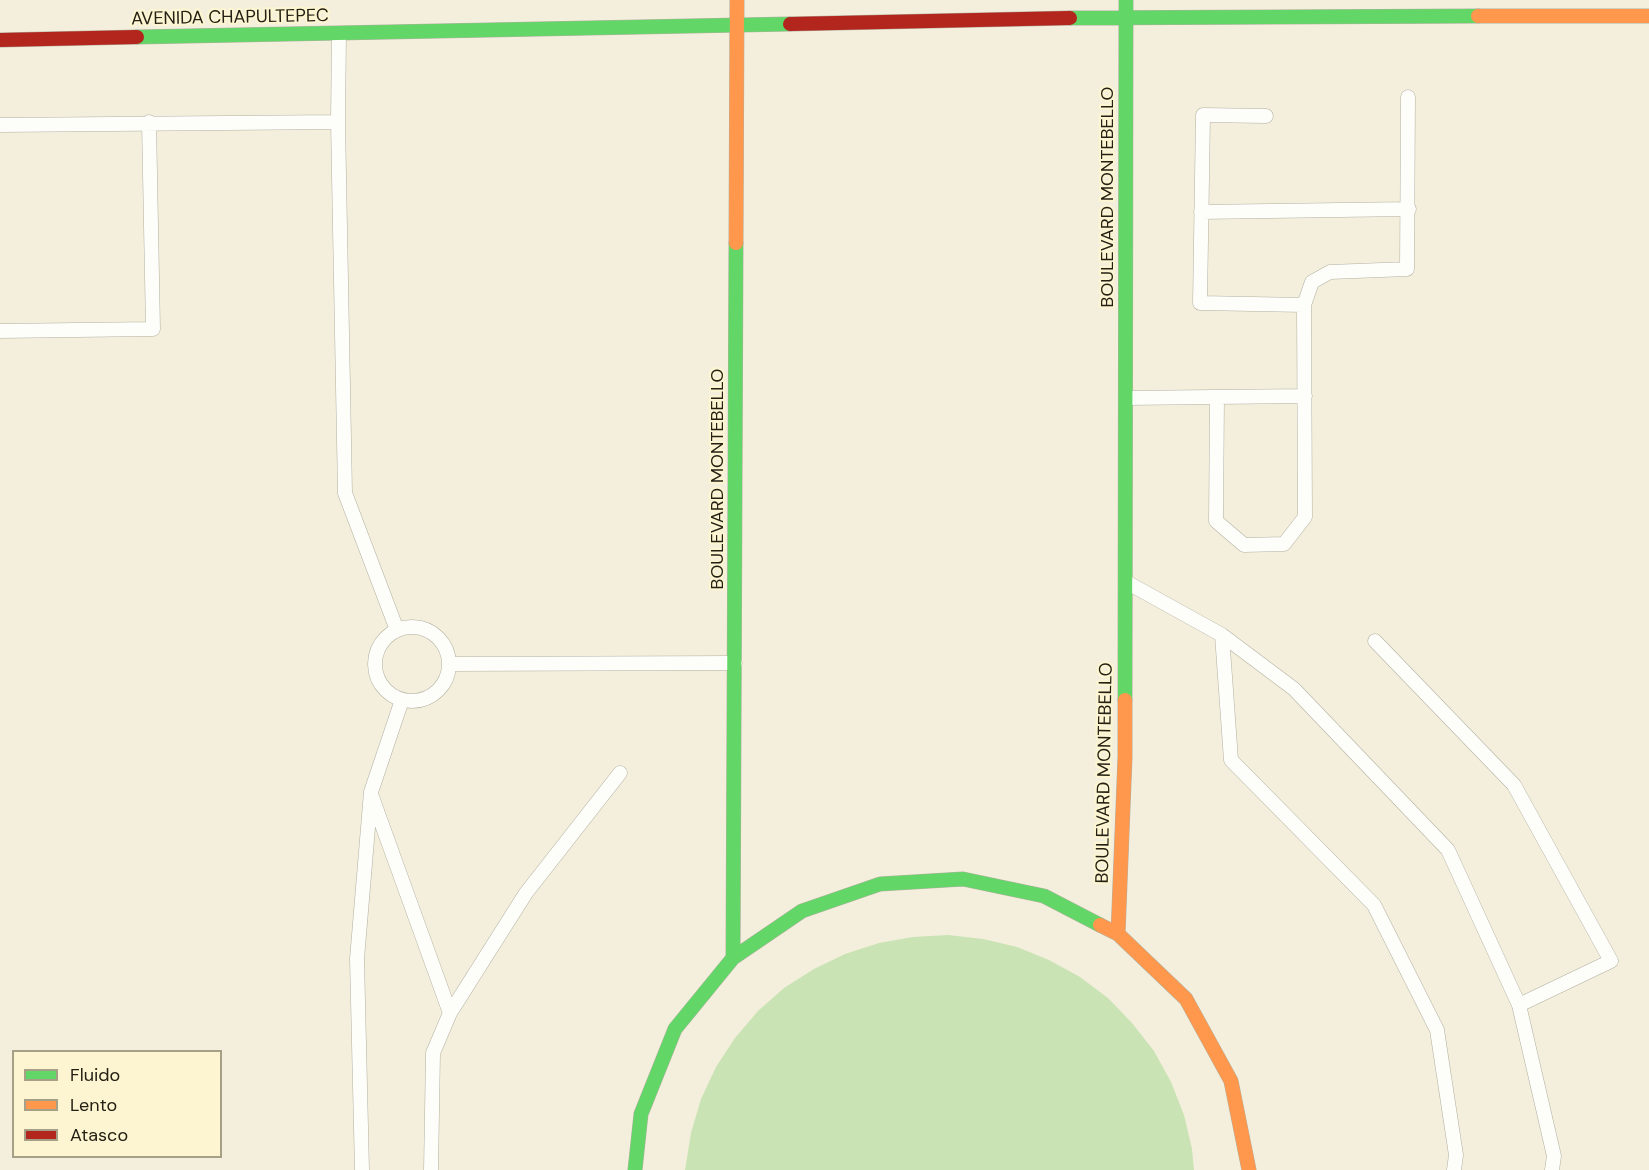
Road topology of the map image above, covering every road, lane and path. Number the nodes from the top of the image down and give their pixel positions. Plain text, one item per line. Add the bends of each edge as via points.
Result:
1 (737, 0) edge
2 (1126, 0) edge
3 (1649, 16) edge
4 (1126, 17) junction
5 (738, 26) junction
6 (339, 34) junction
7 (0, 40) edge
8 (1408, 97) dead end
9 (1266, 116) dead end
10 (149, 122) junction
11 (338, 122) junction
12 (0, 124) edge
13 (1408, 209) junction
14 (1201, 212) junction
15 (1304, 305) junction
16 (0, 331) edge
17 (1305, 396) junction
18 (1217, 397) junction
19 (1126, 398) junction
20 (1126, 582) junction
21 (397, 630) junction
22 (1222, 635) junction
23 (1375, 642) dead end
24 (735, 663) junction
25 (449, 664) junction
26 (402, 700) junction
27 (620, 773) dead end
28 (370, 792) junction
29 (1118, 934) junction
30 (734, 958) junction
31 (1519, 1005) junction
32 (450, 1012) junction
33 (362, 1170) edge
34 (431, 1170) edge
35 (635, 1170) edge
36 (1249, 1170) edge
37 (1454, 1170) edge
38 (1552, 1170) edge

1 - 5 street, BOULEVARD MONTEBELLO
2 - 4 street, BOULEVARD MONTEBELLO
3 - 4 street, AVENIDA CHAPULTEPEC
4 - 5 street, AVENIDA CHAPULTEPEC
4 - 19 street, BOULEVARD MONTEBELLO
5 - 6 street, AVENIDA CHAPULTEPEC
5 - 24 street, BOULEVARD MONTEBELLO
6 - 7 street, AVENIDA CHAPULTEPEC
6 - 11 lane
8 - 13 lane
9 - 14 lane via 1203,115
10 - 11 lane
10 - 12 lane
10 - 16 lane via 153,329
11 - 21 lane via 345,493
13 - 14 lane
13 - 15 lane via 1407,269 1330,272 1312,282
14 - 15 lane via 1200,303
15 - 17 lane
17 - 18 lane
17 - 18 lane via 1305,517 1284,543 1244,545 1216,521
18 - 19 lane
19 - 20 street, BOULEVARD MONTEBELLO
20 - 22 lane
20 - 29 street, BOULEVARD MONTEBELLO
21 - 25 lane via 420,627 431,632 447,651
21 - 26 lane via 380,645 376,671 381,684
22 - 31 lane via 1294,689 1448,850
22 - 37 lane via 1231,760 1374,905 1437,1030 1456,1155
23 - 31 lane via 1514,785 1611,961
24 - 25 lane
24 - 30 street, BOULEVARD MONTEBELLO
25 - 26 lane via 447,678 429,697
26 - 28 lane
27 - 32 lane via 526,893
28 - 32 lane
28 - 33 lane via 357,959
29 - 30 street via 1044,896 963,879 880,884 802,911
29 - 36 street via 1186,999 1231,1082
30 - 35 street via 675,1029 641,1114
31 - 38 lane via 1554,1156
32 - 34 lane via 433,1053

